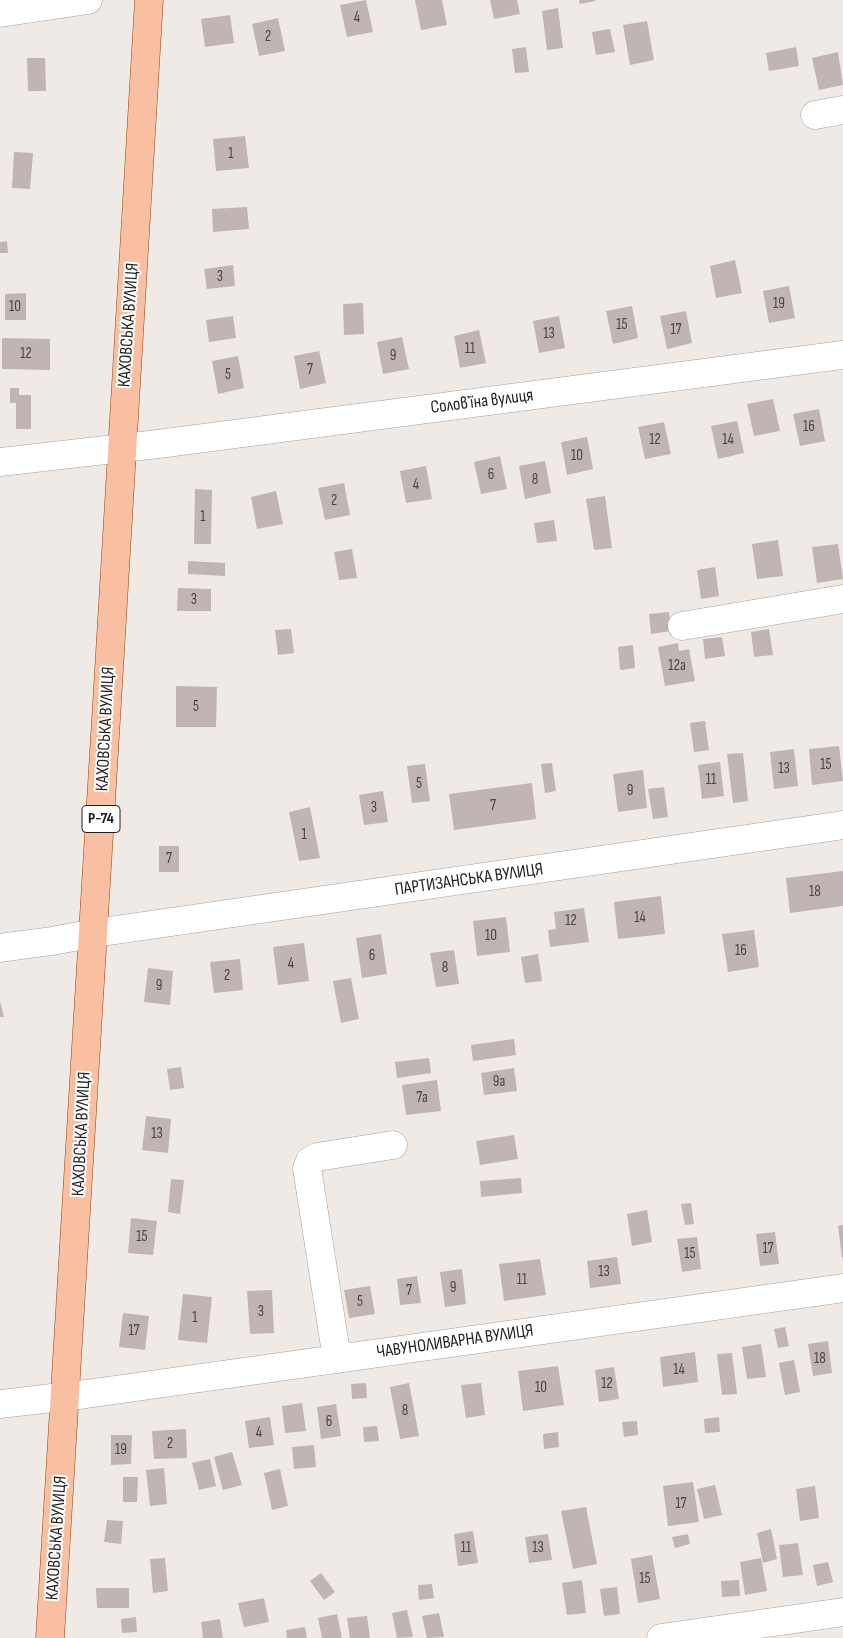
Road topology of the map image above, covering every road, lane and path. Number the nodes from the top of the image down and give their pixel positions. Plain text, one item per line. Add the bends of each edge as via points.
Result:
1 (88, 0) edge
2 (149, 0) edge
3 (0, 13) edge
4 (843, 110) edge
5 (815, 115) dead end
6 (843, 355) edge
7 (121, 449) junction
8 (0, 462) edge
9 (843, 599) edge
10 (682, 626) dead end
11 (843, 825) edge
12 (95, 933) junction
13 (0, 948) edge
14 (394, 1144) dead end
15 (843, 1288) edge
16 (336, 1359) junction
17 (66, 1396) junction
18 (0, 1404) edge
19 (843, 1612) edge
20 (50, 1638) edge
21 (661, 1638) edge

1 - 3 street
2 - 7 main road, КАХОВСЬКА ВУЛИЦЯ / Р-74
4 - 5 street
6 - 7 street, Соловʼїна вулиця
7 - 8 street, Соловʼїна вулиця
7 - 12 main road, КАХОВСЬКА ВУЛИЦЯ / Р-74
9 - 10 street
11 - 12 street, ПАРТИЗАНСЬКА ВУЛИЦЯ
12 - 13 street, ПАРТИЗАНСЬКА ВУЛИЦЯ
12 - 17 main road, КАХОВСЬКА ВУЛИЦЯ / Р-74
14 - 16 street via 317,1157 307,1168
15 - 16 street, ЧАВУНОЛИВАРНА ВУЛИЦЯ
16 - 17 street, ЧАВУНОЛИВАРНА ВУЛИЦЯ
17 - 18 street, ЧАВУНОЛИВАРНА ВУЛИЦЯ
17 - 20 main road, КАХОВСЬКА ВУЛИЦЯ / Р-74
19 - 21 street

